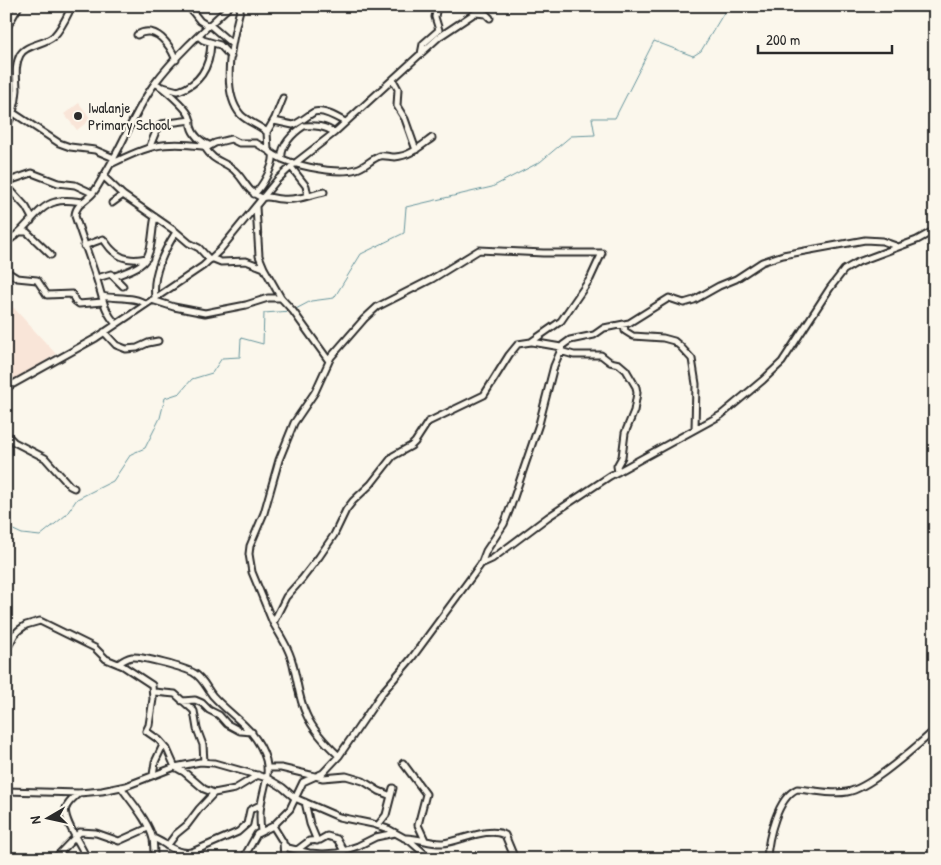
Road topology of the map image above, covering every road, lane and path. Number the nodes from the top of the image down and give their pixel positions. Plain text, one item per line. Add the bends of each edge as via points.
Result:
1 (19, 6) edge
2 (72, 6) edge
3 (188, 6) edge
4 (230, 6) edge
5 (241, 6) edge
6 (437, 6) edge
7 (491, 6) edge
8 (475, 12) junction
9 (490, 18) dead end
10 (209, 26) junction
11 (6, 29) edge
12 (137, 35) dead end
13 (198, 36) junction
14 (211, 43) junction
15 (232, 44) junction
16 (420, 54) junction
17 (231, 58) junction
18 (176, 60) junction
19 (393, 80) junction
20 (155, 83) junction
21 (162, 87) junction
22 (283, 98) dead end
23 (6, 109) edge
24 (13, 113) junction
25 (191, 120) junction
26 (274, 121) junction
27 (345, 122) junction
28 (6, 128) edge
29 (267, 132) junction
30 (334, 133) junction
31 (432, 138) dead end
32 (150, 146) junction
33 (208, 147) junction
34 (416, 150) junction
35 (271, 153) junction
36 (114, 158) junction
37 (282, 159) junction
38 (111, 164) junction
39 (292, 165) junction
40 (103, 176) junction
41 (6, 183) edge
42 (324, 192) dead end
43 (92, 193) junction
44 (254, 194) junction
45 (124, 195) junction
46 (308, 196) junction
47 (262, 198) junction
48 (83, 202) junction
49 (112, 203) dead end
50 (256, 207) junction
51 (155, 217) junction
52 (31, 222) junction
53 (935, 230) edge
54 (21, 232) junction
55 (176, 232) junction
56 (6, 242) edge
57 (84, 246) junction
58 (897, 246) junction
59 (51, 255) dead end
60 (147, 258) junction
61 (210, 259) junction
62 (264, 268) junction
63 (6, 271) edge
64 (114, 276) junction
65 (96, 278) junction
66 (122, 286) dead end
67 (281, 298) junction
68 (102, 299) junction
69 (153, 299) junction
70 (145, 304) junction
71 (116, 324) junction
72 (624, 324) junction
73 (104, 332) junction
74 (158, 341) dead end
75 (531, 342) junction
76 (560, 349) junction
77 (329, 361) junction
78 (6, 388) edge
79 (695, 430) junction
80 (6, 434) edge
81 (618, 472) junction
82 (74, 488) dead end
83 (481, 564) junction
84 (273, 623) junction
85 (6, 651) edge
86 (118, 664) junction
87 (154, 692) junction
88 (182, 701) junction
89 (935, 730) edge
90 (252, 732) junction
91 (163, 745) junction
92 (339, 756) junction
93 (204, 762) junction
94 (403, 763) dead end
95 (175, 767) junction
96 (267, 768) junction
97 (153, 775) junction
98 (258, 775) junction
99 (316, 776) junction
100 (267, 778) junction
101 (121, 787) junction
102 (393, 788) dead end
103 (6, 791) edge
104 (79, 793) junction
105 (214, 794) junction
106 (391, 796) junction
107 (295, 798) junction
108 (304, 802) junction
109 (261, 805) junction
110 (273, 826) junction
111 (378, 826) junction
112 (148, 828) junction
113 (261, 832) junction
114 (395, 833) junction
115 (76, 835) junction
116 (153, 838) junction
117 (403, 838) junction
118 (425, 840) junction
119 (317, 841) junction
120 (284, 845) junction
121 (166, 846) junction
122 (298, 850) junction
123 (344, 851) junction
124 (331, 854) junction
125 (284, 856) edge
126 (425, 857) edge
127 (54, 859) edge
128 (86, 859) edge
129 (154, 859) edge
130 (243, 859) edge
131 (291, 859) edge
132 (336, 859) edge
133 (435, 859) edge
134 (515, 859) edge
135 (767, 859) edge

1 - 11 street
2 - 24 street via 53,37 27,49 20,56
3 - 10 street
4 - 10 street
5 - 15 street
6 - 16 street via 438,30 423,44
7 - 8 street
8 - 9 street
8 - 16 street
10 - 13 street
10 - 15 street
12 - 18 street via 156,34 168,44
13 - 14 street
13 - 18 street
14 - 17 street via 220,45
14 - 21 street via 199,79 178,91
15 - 17 street
16 - 19 street
17 - 29 street via 232,103 242,116
18 - 20 street
19 - 27 street
19 - 34 street via 398,89 397,106
20 - 21 street
20 - 36 street
21 - 25 street
22 - 26 street
23 - 24 street
24 - 28 street
24 - 36 street via 58,143 95,150
25 - 32 street via 161,124
25 - 33 street via 192,130
26 - 27 street via 293,124 319,112
26 - 29 street
27 - 30 street
29 - 35 street
30 - 37 street via 304,126 284,146
30 - 39 street
31 - 34 street
32 - 33 street via 178,143
32 - 38 street
33 - 35 street via 231,139 239,143 256,143
33 - 44 street via 214,160 230,166
34 - 39 street via 401,156 381,156 353,170
35 - 37 street
35 - 44 street via 273,162 265,181
36 - 38 street
37 - 39 street
38 - 40 street
39 - 46 street via 306,186
39 - 47 street
40 - 43 street
40 - 45 street
41 - 43 street via 32,173
41 - 52 street via 26,207
42 - 46 street
43 - 48 street
44 - 47 street
45 - 49 street
45 - 51 street
46 - 47 street via 295,200
47 - 50 street
48 - 52 street via 54,202
48 - 57 street via 75,215
50 - 61 street
50 - 62 street via 257,248
51 - 55 street
51 - 60 street
52 - 54 street
53 - 58 street
54 - 56 street
54 - 59 street via 27,232
55 - 61 street
55 - 69 street via 163,253
57 - 60 street via 103,239 112,250 128,260
57 - 65 street
58 - 72 street via 882,241 857,241 772,257 697,299 684,303 669,298
58 - 79 street via 844,270 779,366 727,411
60 - 64 street via 139,266
61 - 62 street via 246,261
61 - 69 street
62 - 67 street
63 - 68 street via 17,278 36,280 47,295 72,294 79,304
64 - 65 street
64 - 66 street
65 - 68 street
67 - 69 street via 268,298 205,313
67 - 77 street
68 - 70 street via 137,299
68 - 71 street
69 - 70 street
70 - 71 street
71 - 73 street
72 - 76 street via 608,326 594,334 570,340
72 - 79 street via 625,331 633,336 674,341 692,359 696,384
73 - 74 street via 126,350
73 - 78 street
75 - 76 street
75 - 77 street via 563,319 590,279 602,253 476,250 432,279 372,311
75 - 84 street via 514,347 484,395 428,422 411,446 388,461 350,504 319,557 286,597
76 - 81 street via 571,354 601,355 620,364 636,386 634,411 625,432
76 - 83 street via 511,506
77 - 84 street via 287,437 267,506 249,552 252,572
79 - 81 street
80 - 82 street via 14,442 45,458
81 - 83 street
83 - 92 street via 382,693
84 - 92 street via 292,662 306,715 318,734
85 - 86 street via 19,630 41,621 95,648 106,659
86 - 87 street via 151,684
86 - 90 street via 135,657 194,672 214,698
87 - 88 street via 174,694
87 - 91 street via 146,731
88 - 90 street via 202,703 235,729
88 - 93 street via 195,713
89 - 135 street via 888,770 856,789 794,791 783,804 771,829
90 - 96 street via 262,749
91 - 95 street
91 - 97 street
92 - 99 street
93 - 95 street
93 - 98 street
94 - 118 street via 426,794 418,825
95 - 97 street
95 - 105 street
96 - 99 street
96 - 100 street
97 - 101 street
98 - 100 street
98 - 105 street via 235,788
99 - 106 street via 351,777
99 - 107 street via 303,782
100 - 107 street
100 - 109 street
101 - 104 street
101 - 112 street
102 - 106 street
103 - 104 street
104 - 115 street via 65,811
105 - 121 street
106 - 111 street via 386,815
107 - 108 street
107 - 110 street
108 - 111 street via 340,817
108 - 119 street
109 - 113 street
109 - 121 street via 250,810 247,824 235,834 187,852
110 - 113 street
110 - 120 street
111 - 114 street
112 - 115 street via 119,840 92,832 82,831
112 - 116 street
113 - 130 street
114 - 117 street
114 - 123 street via 376,837
115 - 127 street
115 - 128 street
116 - 121 street
116 - 129 street
117 - 118 street
117 - 126 street via 418,847
118 - 134 street via 443,843 479,834 504,834
119 - 122 street via 309,841
119 - 123 street via 330,836 337,839
120 - 122 street
120 - 125 street
122 - 124 street
123 - 124 street
124 - 132 street
125 - 131 street
126 - 133 street

